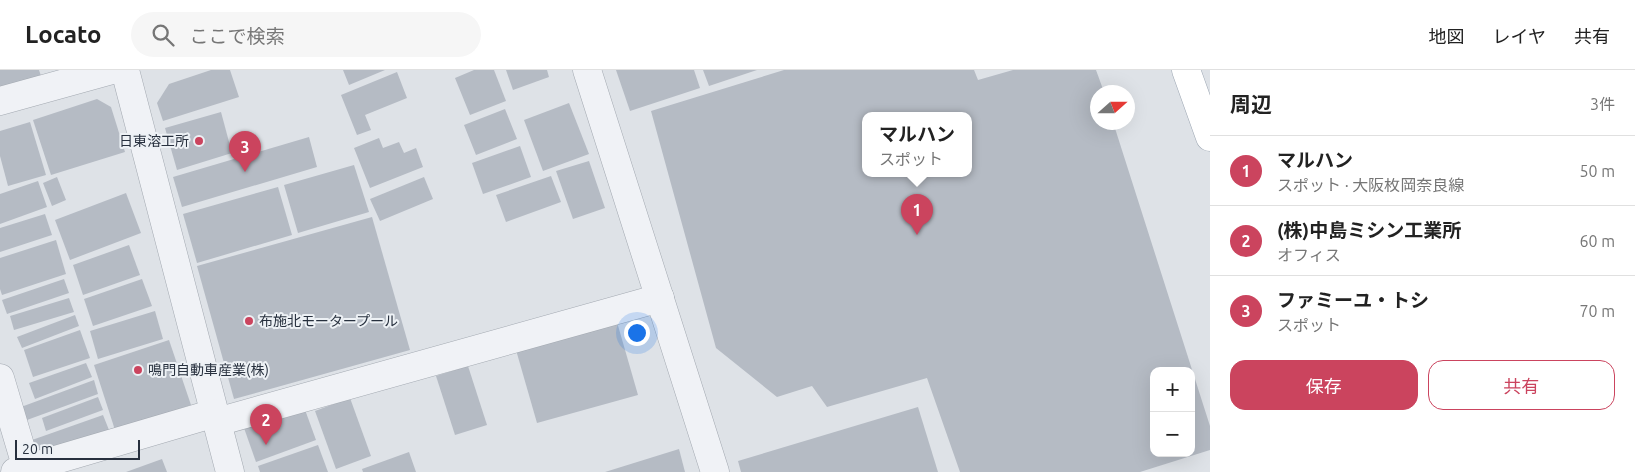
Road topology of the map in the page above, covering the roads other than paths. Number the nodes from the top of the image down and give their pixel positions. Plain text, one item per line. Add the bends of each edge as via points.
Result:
1 (112, 70) edge
2 (124, 70) edge
3 (587, 70) edge
4 (1186, 70) edge
5 (0, 101) edge
6 (1210, 137) edge
7 (660, 298) junction
8 (0, 378) edge
9 (216, 418) junction
10 (21, 470) edge
11 (230, 472) edge
12 (716, 472) edge

1 - 5 street
2 - 9 street
3 - 7 street
4 - 6 main road
7 - 9 street
7 - 12 street
8 - 10 street
9 - 10 street
9 - 11 street

